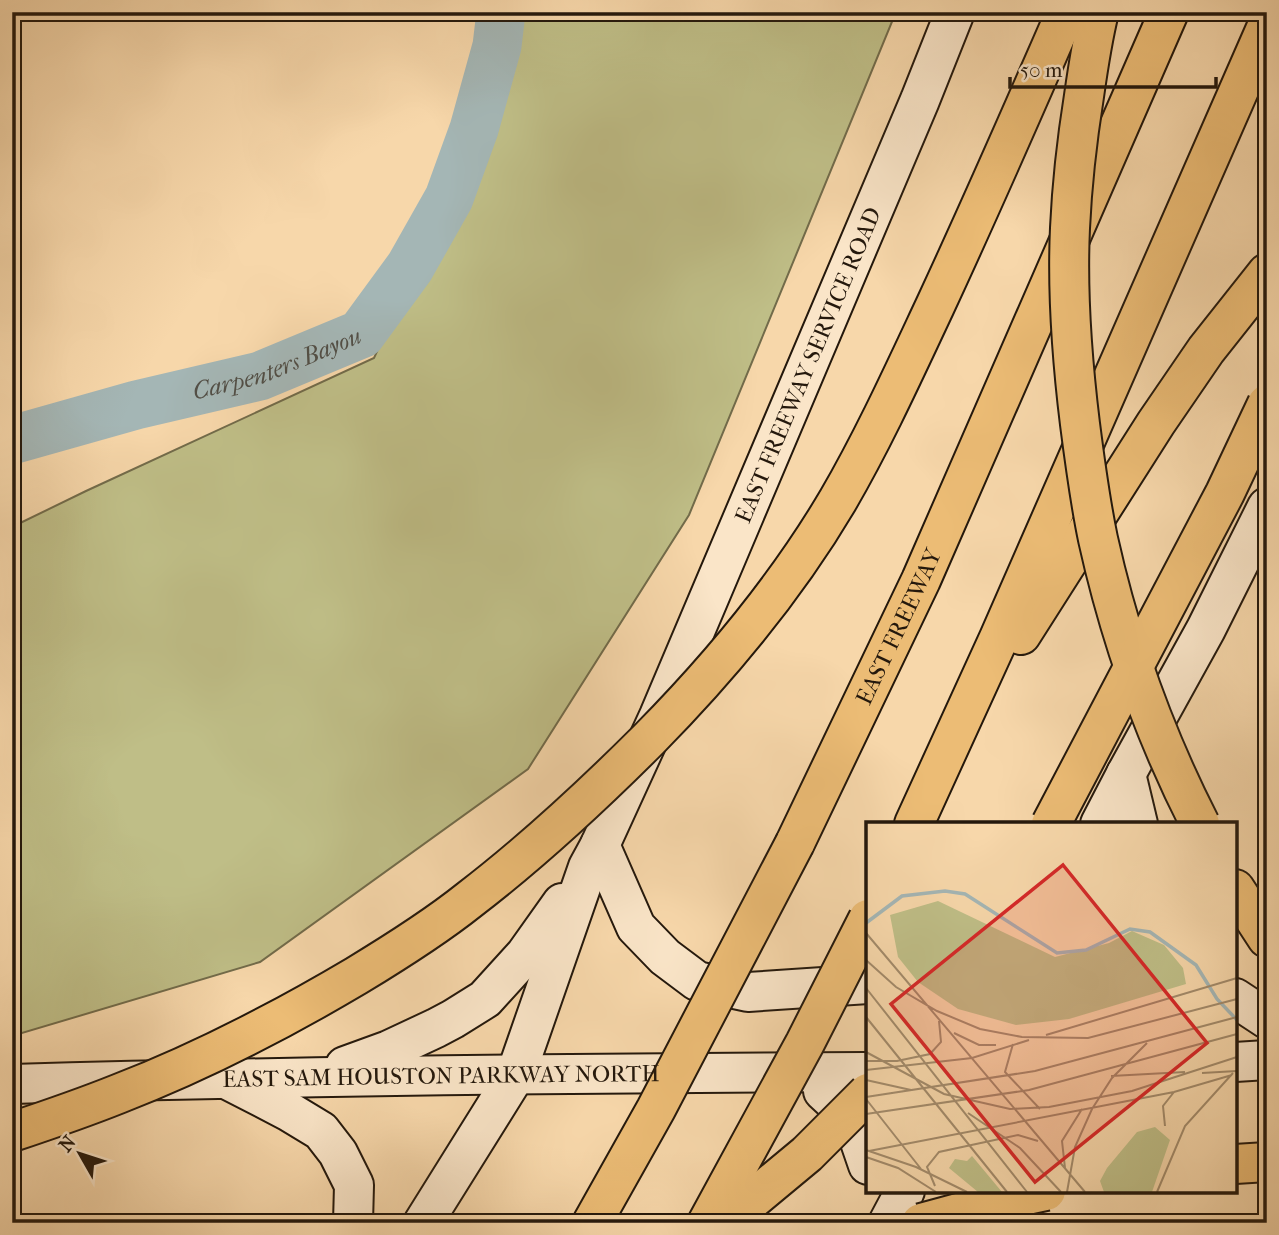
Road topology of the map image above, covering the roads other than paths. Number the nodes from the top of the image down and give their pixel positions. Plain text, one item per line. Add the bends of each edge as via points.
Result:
1 (955, 12) edge
2 (1066, 12) edge
3 (1099, 12) edge
4 (1169, 12) edge
5 (1267, 26) edge
6 (1267, 273) edge
7 (1267, 404) edge
8 (1267, 507) edge
9 (950, 746) junction
10 (1126, 774) junction
11 (915, 822) edge
12 (1052, 822) edge
13 (1101, 822) edge
14 (1138, 822) edge
15 (1199, 822) edge
16 (594, 856) junction
17 (1237, 891) edge
18 (866, 923) edge
19 (1267, 938) edge
20 (866, 984) edge
21 (1237, 999) edge
22 (1267, 1019) edge
23 (1267, 1060) edge
24 (1237, 1062) edge
25 (802, 1072) junction
26 (866, 1072) edge
27 (516, 1074) junction
28 (315, 1077) junction
29 (224, 1078) junction
30 (12, 1084) edge
31 (866, 1095) edge
32 (12, 1132) edge
33 (866, 1160) edge
34 (1267, 1162) edge
35 (1237, 1164) edge
36 (872, 1193) edge
37 (904, 1193) edge
38 (989, 1193) edge
39 (1037, 1193) edge
40 (353, 1223) edge
41 (423, 1223) edge
42 (592, 1223) edge
43 (706, 1223) edge
44 (723, 1223) edge
45 (877, 1223) edge
46 (888, 1223) edge
47 (921, 1223) edge
48 (974, 1223) edge

1 - 16 main road, EAST FREEWAY SERVICE ROAD via 659,716
2 - 32 highway, bridge via 886,411 837,502 788,577 682,705 603,785 524,855 469,901 381,961 190,1063 120,1094
3 - 15 highway, bridge via 1079,127 1070,229 1075,386 1098,539 1128,650 1158,733
4 - 42 highway, EAST FREEWAY, bridge via 920,580 795,843
5 - 9 highway
6 - 9 highway via 1156,423
7 - 12 highway, bridge
8 - 10 main road
9 - 11 highway
10 - 13 main road
10 - 14 main road
16 - 20 main road via 636,927 697,981 748,992
16 - 27 main road
16 - 28 main road via 525,955 485,999 389,1050
17 - 19 highway
18 - 43 highway, bridge
21 - 22 main road
23 - 24 main road
25 - 26 main road, EAST SAM HOUSTON PARKWAY NORTH
25 - 27 main road, EAST SAM HOUSTON PARKWAY NORTH
25 - 33 main road via 836,1103 857,1133
27 - 28 main road, EAST SAM HOUSTON PARKWAY NORTH
27 - 41 main road
28 - 29 main road, EAST SAM HOUSTON PARKWAY NORTH
29 - 30 main road, EAST SAM HOUSTON PARKWAY NORTH
29 - 40 main road via 321,1132 354,1185
31 - 44 highway, bridge via 807,1154
34 - 35 highway
36 - 45 main road
37 - 46 main road
38 - 48 main road
39 - 47 highway, bridge

